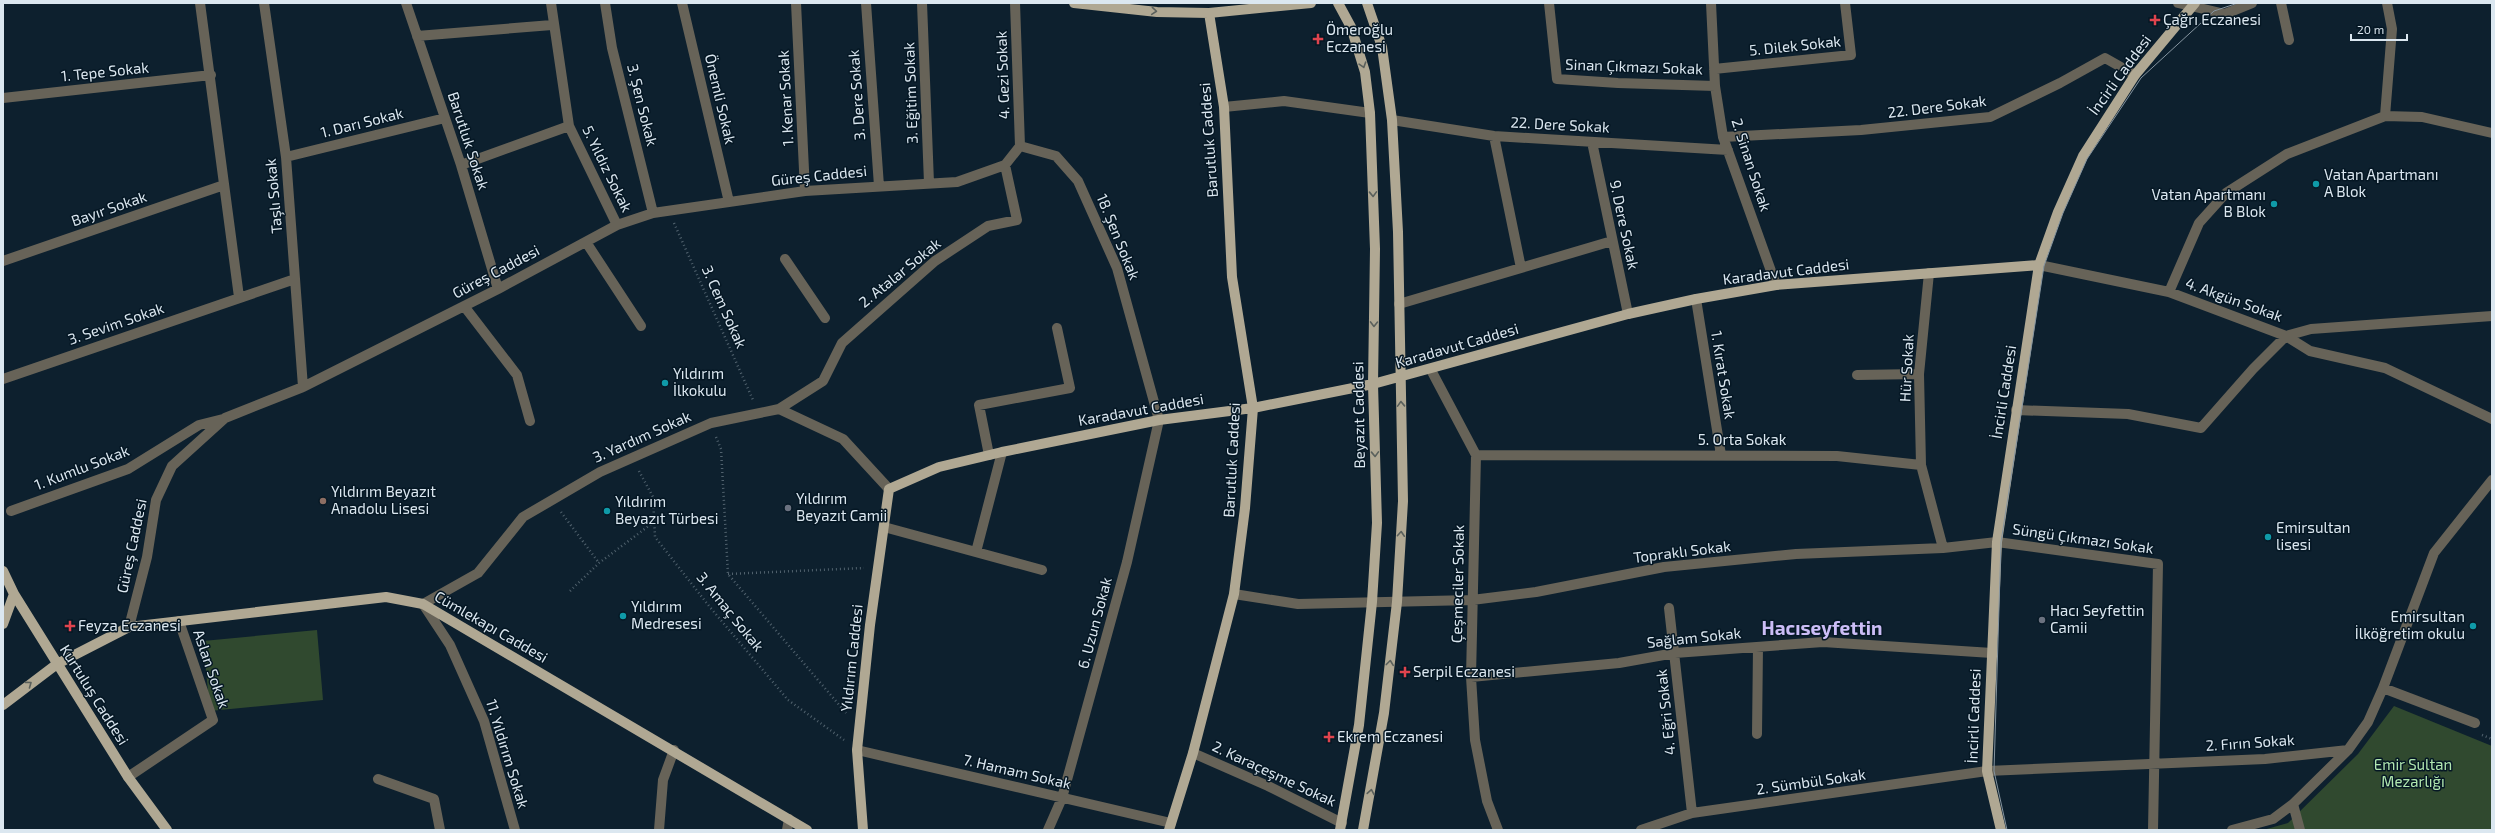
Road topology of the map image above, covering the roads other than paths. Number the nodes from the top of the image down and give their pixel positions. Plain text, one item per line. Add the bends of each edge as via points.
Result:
1 (200, 3) edge
2 (264, 3) edge
3 (406, 3) edge
4 (551, 3) edge
5 (605, 3) edge
6 (682, 3) edge
7 (796, 3) edge
8 (866, 3) edge
9 (922, 3) edge
10 (1015, 3) edge
11 (1074, 3) edge
12 (1312, 3) edge
13 (1338, 3) edge
14 (1367, 3) edge
15 (1549, 3) edge
16 (1711, 3) edge
17 (1845, 3) edge
18 (2178, 3) edge
19 (2252, 3) edge
20 (2281, 3) edge
21 (2387, 3) edge
22 (2194, 4) edge
23 (1209, 13) junction
24 (552, 25) junction
25 (417, 36) junction
26 (2289, 40) dead end
27 (1714, 70) junction
28 (211, 75) junction
29 (2135, 75) junction
30 (1715, 86) junction
31 (3, 98) edge
32 (1224, 107) junction
33 (1370, 113) junction
34 (2385, 116) junction
35 (445, 118) junction
36 (1392, 120) junction
37 (569, 126) junction
38 (2492, 133) edge
39 (1494, 136) junction
40 (1723, 137) junction
41 (1592, 142) junction
42 (1020, 146) junction
43 (1728, 150) junction
44 (286, 157) junction
45 (1005, 165) junction
46 (461, 166) junction
47 (929, 183) junction
48 (224, 184) junction
49 (879, 186) junction
50 (805, 191) junction
51 (729, 202) junction
52 (653, 213) junction
53 (617, 225) junction
54 (1612, 241) junction
55 (586, 242) junction
56 (785, 259) dead end
57 (3, 261) edge
58 (2038, 265) junction
59 (1521, 268) junction
60 (1929, 273) junction
61 (295, 279) junction
62 (1776, 285) junction
63 (498, 289) junction
64 (2169, 292) junction
65 (238, 297) junction
66 (1696, 299) junction
67 (1399, 304) junction
68 (464, 306) junction
69 (1628, 314) junction
70 (2492, 316) edge
71 (825, 318) dead end
72 (641, 326) dead end
73 (1057, 328) dead end
74 (2286, 336) junction
75 (1431, 370) junction
76 (1919, 374) junction
77 (1857, 375) dead end
78 (1400, 378) junction
79 (3, 379) edge
80 (1373, 384) junction
81 (303, 387) junction
82 (1253, 408) junction
83 (779, 409) junction
84 (2016, 410) junction
85 (225, 418) junction
86 (2492, 419) edge
87 (1159, 420) junction
88 (530, 421) dead end
89 (1002, 452) junction
90 (1476, 454) junction
91 (989, 455) junction
92 (1721, 456) junction
93 (1921, 466) junction
94 (2492, 480) edge
95 (889, 489) junction
96 (11, 511) dead end
97 (884, 527) junction
98 (1997, 542) junction
99 (1943, 548) junction
100 (976, 552) junction
101 (1042, 570) dead end
102 (3, 571) edge
103 (14, 594) junction
104 (1234, 594) junction
105 (1472, 600) junction
106 (1372, 602) junction
107 (1397, 602) junction
108 (423, 604) junction
109 (1669, 608) dead end
110 (179, 621) junction
111 (3, 624) edge
112 (129, 627) junction
113 (1758, 647) junction
114 (1675, 653) junction
115 (1992, 653) junction
116 (57, 664) junction
117 (1471, 678) junction
118 (2383, 688) junction
119 (3, 705) edge
120 (2475, 723) dead end
121 (1757, 734) dead end
122 (674, 750) junction
123 (857, 750) junction
124 (2348, 750) junction
125 (1193, 753) junction
126 (2154, 764) junction
127 (1987, 771) junction
128 (128, 777) junction
129 (378, 778) dead end
130 (1062, 798) junction
131 (2293, 804) junction
132 (1692, 813) junction
133 (789, 819) junction
134 (1170, 826) edge
135 (1342, 827) edge
136 (1663, 827) edge
137 (167, 830) edge
138 (440, 830) edge
139 (515, 830) edge
140 (659, 830) edge
141 (787, 830) edge
142 (808, 830) edge
143 (862, 830) edge
144 (1048, 830) edge
145 (1363, 830) edge
146 (1498, 830) edge
147 (1641, 830) edge
148 (2001, 830) edge
149 (2153, 830) edge
150 (2232, 830) edge
151 (2300, 830) edge

1 - 28 street
2 - 44 street, Taşlı Sokak
3 - 25 street, Barutluk Sokak
4 - 24 street, 5. Yıldız Sokak
5 - 52 street, 3. Şen Sokak via 612,48
6 - 51 street, Önemli Sokak
7 - 50 street, 1. Kenar Sokak
8 - 49 street, 3. Dere Sokak
9 - 47 street, 3. Eğitim Sokak
10 - 42 street, 4. Gezi Sokak
11 -> 23 main road via 1157,12
12 - 23 main road
13 -> 33 main road, Beyazıt Caddesi via 1351,27 1365,72
14 - 36 main road via 1382,47
15 - 30 street, Sinan Çıkmazı Sokak via 1557,79 1618,84
16 - 27 street, 2. Sinan Sokak
17 - 27 street, 5. Dilek Sokak via 1851,55
18 - 22 street
19 - 22 street via 2225,14
20 - 26 street
21 - 34 street via 2392,29
22 - 29 main road, İncirli Caddesi
23 - 32 main road, Barutluk Caddesi
24 - 25 street
24 - 37 street, 5. Yıldız Sokak
25 - 35 street, Barutluk Sokak
27 - 30 street, 2. Sinan Sokak
28 - 31 street, 1. Tepe Sokak
28 - 48 street
29 - 40 street, 22. Dere Sokak via 2105,58 1990,118 1861,130
29 - 58 main road, İncirli Caddesi via 2083,156
30 - 40 street, 2. Sinan Sokak
32 - 33 street via 1284,101
32 - 82 main road, Barutluk Caddesi via 1232,277
33 -> 80 main road, Beyazıt Caddesi via 1375,249
34 - 38 street via 2422,117
34 - 64 street via 2287,154 2226,193 2199,223
35 - 44 street, 1. Darı Sokak
35 - 46 street, Barutluk Sokak
36 - 39 street, 22. Dere Sokak
36 - 67 main road
37 - 46 street, 5. Yıldız Sokak
37 - 53 street, 5. Yıldız Sokak
39 - 41 street, 22. Dere Sokak
39 - 59 street
40 - 43 street, 2. Sinan Sokak
41 - 43 street, 22. Dere Sokak
41 - 54 street, 9. Dere Sokak
42 - 45 street
42 - 87 street, 18. Şen Sokak via 1056,156 1078,181 1118,268
43 - 62 street, 2. Sinan Sokak
44 - 61 street, Taşlı Sokak
45 - 47 street, Güreş Caddesi via 957,182
45 - 83 street, 2. Atalar Sokak via 1017,220 988,226 935,261 842,343 823,381
46 - 63 street, Barutluk Sokak
47 - 49 street, Güreş Caddesi
48 - 57 street, Bayır Sokak
48 - 65 street
49 - 50 street, Güreş Caddesi
50 - 51 street, Güreş Caddesi
51 - 52 street, Güreş Caddesi
52 - 53 street, Güreş Caddesi
53 - 55 street, Güreş Caddesi
54 - 59 street
54 - 69 street, 9. Dere Sokak
55 - 63 street, Güreş Caddesi
55 - 72 street
56 - 71 street
58 - 60 main road, Karadavut Caddesi
58 - 64 street, 4. Akgün Sokak
58 - 84 main road, İncirli Caddesi
59 - 67 street
60 - 62 main road, Karadavut Caddesi
60 - 76 street, Hür Sokak
61 - 65 street, 3. Sevim Sokak
61 - 81 street, Taşlı Sokak
62 - 66 main road, Karadavut Caddesi
63 - 68 street, Güreş Caddesi
64 - 74 street, 4. Akgün Sokak
65 - 79 street, 3. Sevim Sokak
66 - 69 main road, Karadavut Caddesi
66 - 92 street, 1. Kırat Sokak
67 - 78 main road
68 - 81 street, Güreş Caddesi
68 - 88 street via 517,375
69 - 75 main road, Karadavut Caddesi
70 - 74 street, 4. Akgün Sokak via 2311,329
73 - 91 street via 1070,388 979,405
74 - 84 street via 2201,428 2128,414
74 - 86 street via 2310,351 2385,368
75 - 78 main road, Karadavut Caddesi
75 - 90 street, Çeşmeciler Sokak
76 - 77 street
76 - 93 street, Hür Sokak
78 - 80 main road, Karadavut Caddesi
107 -> 78 main road via 1403,501
80 - 82 main road, Karadavut Caddesi
80 -> 106 main road, Beyazıt Caddesi via 1377,523
81 - 85 street, Güreş Caddesi
82 - 87 main road, Karadavut Caddesi
82 - 104 main road, Barutluk Caddesi via 1245,508
83 - 95 street via 843,439
83 - 108 street, 3. Yardım Sokak via 710,423 600,472 523,517 478,573
84 - 98 main road, İncirli Caddesi
85 - 96 street, 1. Kumlu Sokak via 199,425 128,469
85 - 112 street, Güreş Caddesi via 172,466 156,500 147,557
87 - 89 main road, Karadavut Caddesi
87 - 130 street, 6. Uzun Sokak via 1127,562
89 - 91 main road, Karadavut Caddesi
89 - 100 street
90 - 92 street, 5. Orta Sokak
90 - 105 street, Çeşmeciler Sokak
91 - 95 main road, Karadavut Caddesi via 939,467
92 - 93 street, 5. Orta Sokak via 1837,456
93 - 99 street
94 - 118 street via 2434,553
95 - 97 main road, Yıldırım Caddesi
97 - 100 street
97 - 123 main road, Yıldırım Caddesi via 870,625
98 - 99 street, Topraklı Sokak
98 - 115 main road, İncirli Caddesi
98 - 126 street, Süngü Çıkmazı Sokak via 2158,564
99 - 105 street, Topraklı Sokak via 1796,554 1664,567 1536,592
100 - 101 street
102 - 103 main road, Kurtuluş Caddesi
103 - 111 main road
103 - 116 main road, Kurtuluş Caddesi
104 - 106 street, Topraklı Sokak via 1298,604
104 - 125 main road, Barutluk Caddesi
105 - 107 street, Topraklı Sokak
105 - 117 street, Çeşmeciler Sokak
106 - 107 street, Topraklı Sokak
106 - 135 main road, Beyazıt Caddesi via 1359,724
145 -> 107 main road via 1384,713
108 - 110 main road, Cümlekapı Caddesi via 386,597
108 - 122 main road, Cümlekapı Caddesi
108 - 139 street, 11. Yıldırım Sokak via 450,645 484,720
109 - 114 street, 4. Eğri Sokak
110 - 112 main road, Cümlekapı Caddesi
110 - 128 street, Aslan Sokak via 213,720
112 - 116 main road, Cümlekapı Caddesi
113 - 114 street, Sağlam Sokak
113 - 115 street, Sağlam Sokak via 1823,642
113 - 121 street
114 - 117 street, Sağlam Sokak via 1619,662
114 - 132 street, 4. Eğri Sokak
115 - 127 main road, İncirli Caddesi
119 -> 116 main road, Cümlekapı Caddesi
116 - 128 main road, Kurtuluş Caddesi
117 - 146 street, Çeşmeciler Sokak via 1475,740 1487,801
118 - 120 street
118 - 124 street via 2368,722
122 - 133 main road, Cümlekapı Caddesi
122 - 140 street via 663,780
123 - 130 street, 7. Hamam Sokak
123 - 143 main road, Yıldırım Caddesi
124 - 126 street, 2. Fırın Sokak via 2265,758
124 - 131 street
125 - 134 main road, Barutluk Caddesi
125 - 135 street, 2. Karaçeşme Sokak via 1268,786
126 - 127 street, 2. Fırın Sokak
126 - 149 street
127 - 132 street, 2. Sümbül Sokak
127 - 148 main road, İncirli Caddesi
128 - 137 main road, Kurtuluş Caddesi
129 - 138 street via 434,799
130 - 134 street, 7. Hamam Sokak
130 - 144 street, 6. Uzun Sokak
131 - 150 street via 2273,819
131 - 151 street
132 - 136 street, 2. Sümbül Sokak
133 - 141 street
133 - 142 main road, Cümlekapı Caddesi
136 - 147 street, 2. Sümbül Sokak

